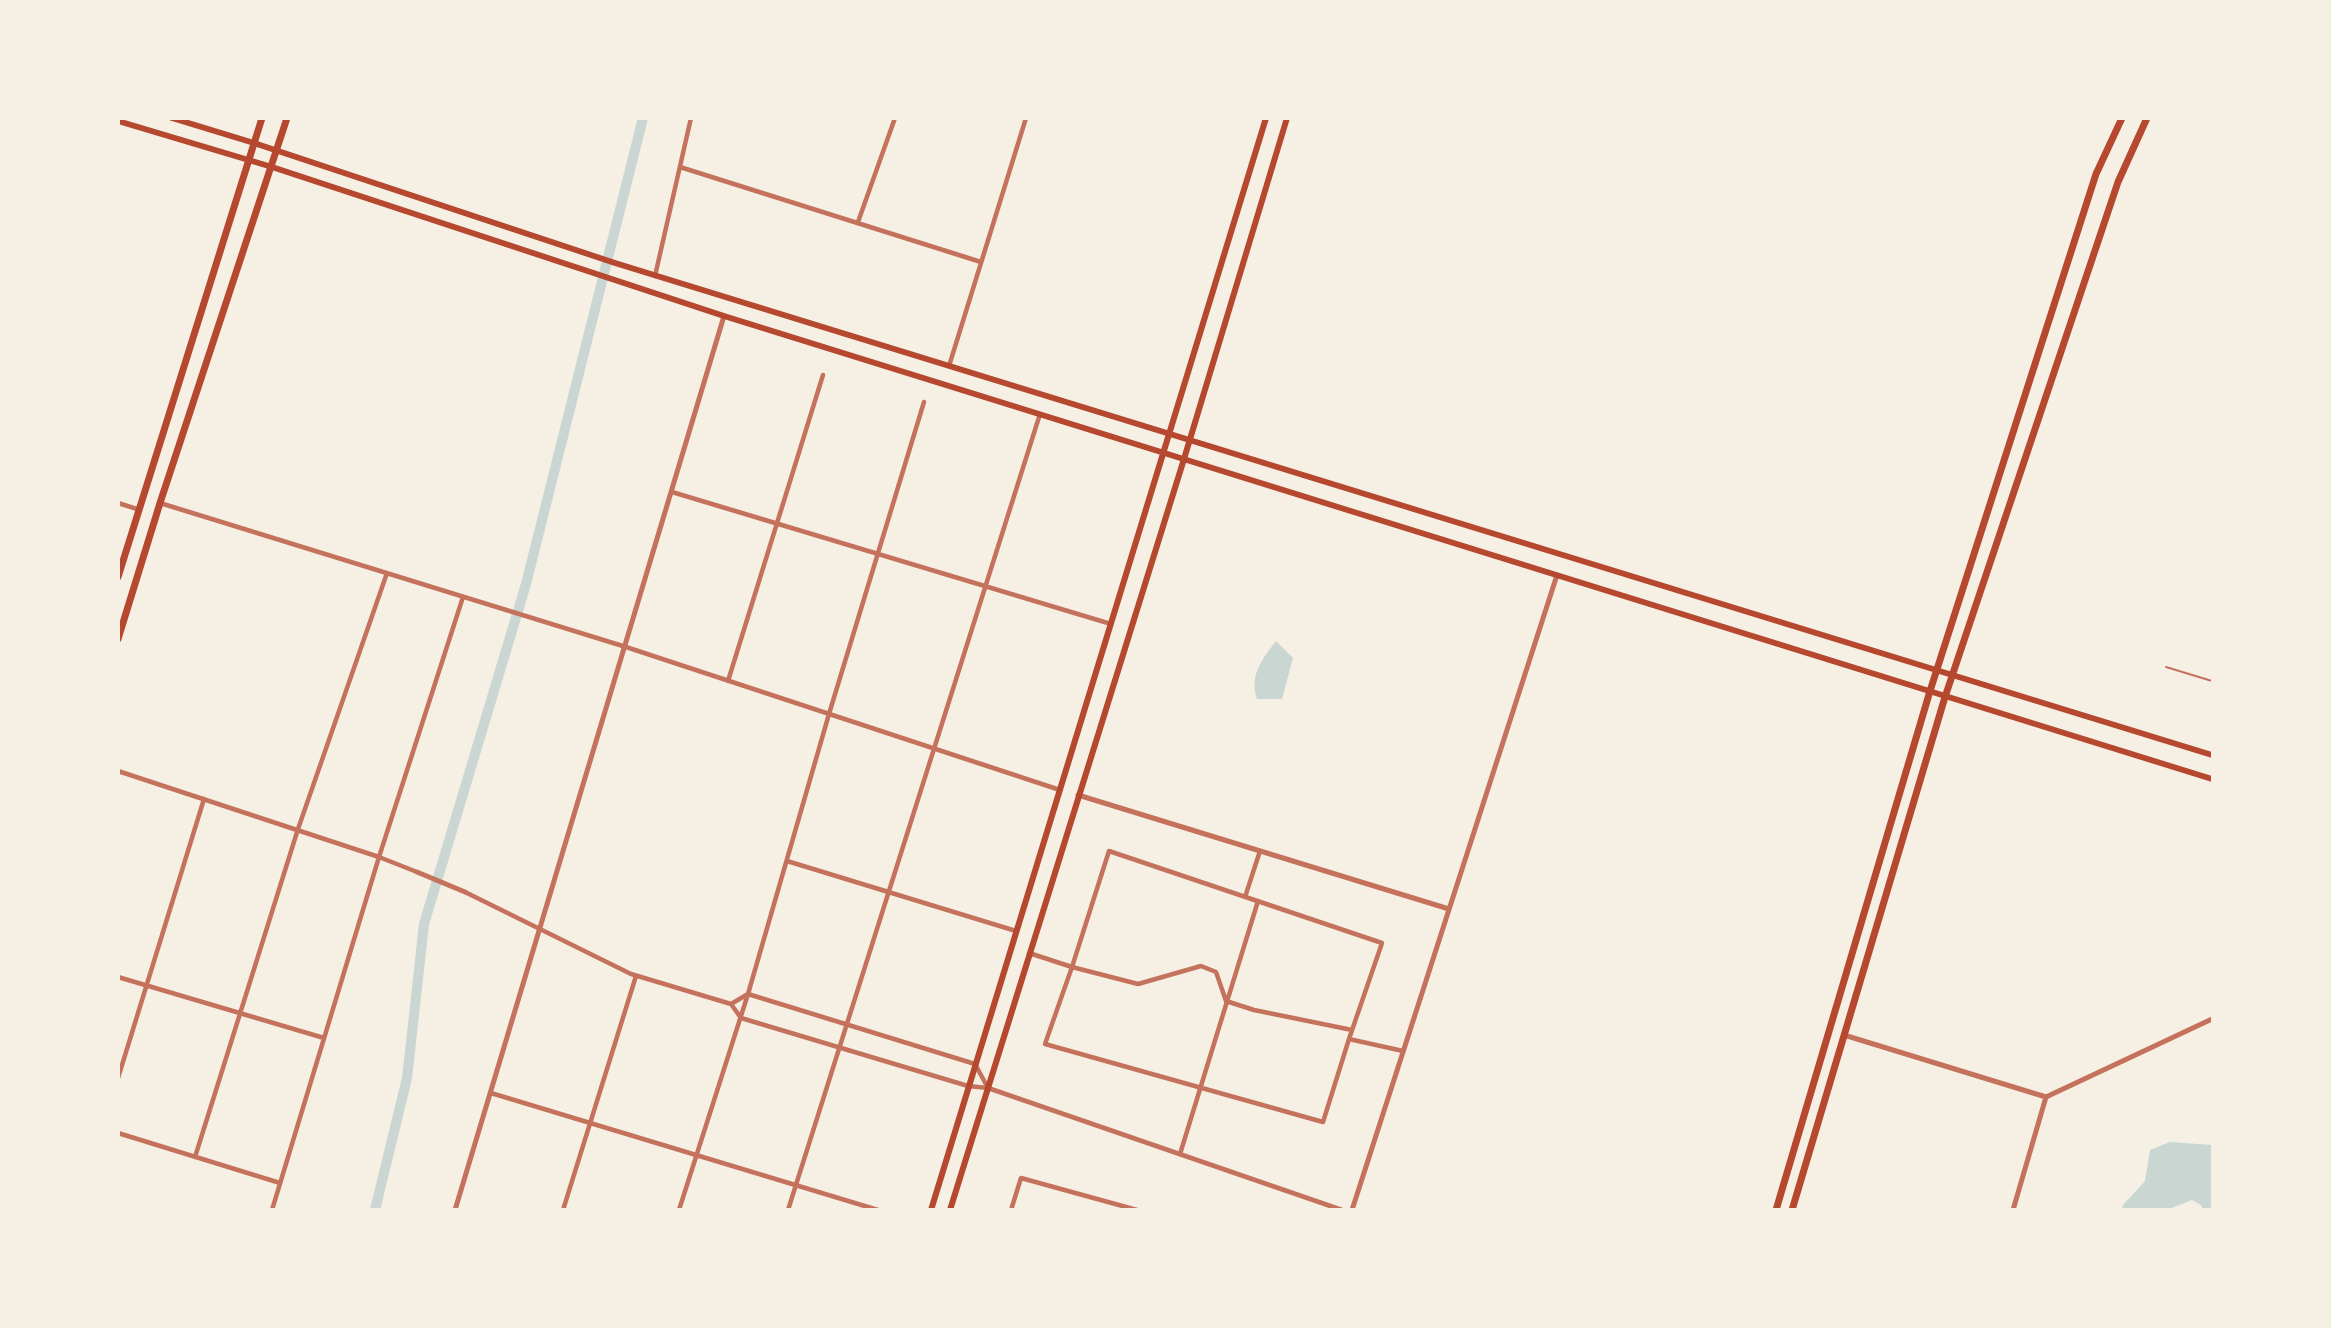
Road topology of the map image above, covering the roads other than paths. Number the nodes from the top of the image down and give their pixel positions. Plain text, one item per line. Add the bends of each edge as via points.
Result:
1 (172, 118) edge
2 (262, 118) edge
3 (287, 118) edge
4 (691, 118) edge
5 (895, 118) edge
6 (1026, 118) edge
7 (1266, 118) edge
8 (1287, 118) edge
9 (2122, 118) edge
10 (2147, 118) edge
11 (118, 121) edge
12 (254, 143) junction
13 (277, 150) junction
14 (248, 160) junction
15 (272, 167) junction
16 (680, 167) junction
17 (858, 222) junction
18 (981, 262) junction
19 (655, 276) junction
20 (724, 316) junction
21 (949, 366) junction
22 (823, 375) dead end
23 (924, 402) dead end
24 (1040, 414) junction
25 (1169, 434) junction
26 (1188, 440) junction
27 (1163, 453) junction
28 (1184, 459) junction
29 (672, 492) junction
30 (160, 503) junction
31 (118, 504) edge
32 (137, 509) dead end
33 (777, 523) junction
34 (878, 554) junction
35 (387, 573) junction
36 (1557, 575) junction
37 (118, 577) edge
38 (985, 586) junction
39 (463, 597) junction
40 (1111, 624) junction
41 (118, 639) edge
42 (626, 647) junction
43 (2166, 667) dead end
44 (1936, 671) junction
45 (1952, 675) junction
46 (728, 681) junction
47 (2212, 681) edge
48 (1930, 691) junction
49 (1945, 697) junction
50 (829, 714) junction
51 (933, 748) junction
52 (2212, 755) edge
53 (118, 771) edge
54 (2212, 779) edge
55 (1060, 790) junction
56 (1078, 795) junction
57 (204, 799) junction
58 (298, 829) junction
59 (1260, 851) junction
60 (379, 857) junction
61 (787, 861) junction
62 (417, 872) joint
63 (465, 892) joint
64 (888, 892) junction
65 (1245, 897) junction
66 (1257, 901) junction
67 (1449, 909) junction
68 (540, 929) junction
69 (1016, 931) junction
70 (1029, 953) junction
71 (1072, 967) junction
72 (636, 976) junction
73 (118, 977) edge
74 (147, 986) junction
75 (748, 994) junction
76 (1226, 1001) junction
77 (731, 1004) junction
78 (240, 1013) junction
79 (741, 1018) junction
80 (2212, 1019) edge
81 (847, 1024) junction
82 (1352, 1030) junction
83 (1844, 1035) junction
84 (324, 1038) junction
85 (1349, 1039) junction
86 (839, 1047) junction
87 (1403, 1051) junction
88 (975, 1064) junction
89 (118, 1078) edge
90 (968, 1086) junction
91 (988, 1088) junction
92 (1199, 1088) junction
93 (491, 1093) junction
94 (2046, 1097) junction
95 (590, 1123) junction
96 (118, 1133) edge
97 (1180, 1154) junction
98 (696, 1155) junction
99 (195, 1157) junction
100 (280, 1183) junction
101 (796, 1185) junction
102 (272, 1209) edge
103 (455, 1209) edge
104 (563, 1209) edge
105 (679, 1209) edge
106 (788, 1209) edge
107 (878, 1209) edge
108 (931, 1209) edge
109 (950, 1209) edge
110 (1011, 1209) edge
111 (1137, 1209) edge
112 (1342, 1209) edge
113 (1352, 1209) edge
114 (1776, 1209) edge
115 (1792, 1209) edge
116 (2013, 1209) edge

1 - 12 main road
2 - 12 main road
3 - 13 main road
4 - 16 street
5 - 17 street
6 - 18 street
7 - 25 main road
8 - 26 main road
9 - 44 main road via 2096,174
10 - 45 main road via 2118,182
11 - 14 main road
12 - 13 main road
12 - 14 main road
13 - 15 main road
13 - 19 main road
14 - 15 main road
14 - 37 main road
15 - 20 main road
15 - 30 main road
16 - 17 street
16 - 19 street
17 - 18 street
18 - 21 street
19 - 21 main road
20 - 24 main road
20 - 29 street
21 - 25 main road
22 - 33 street
23 - 34 street
24 - 27 main road
24 - 38 street
25 - 26 main road
25 - 27 main road
26 - 28 main road
26 - 44 main road
27 - 28 main road
27 - 40 main road
28 - 36 main road
28 - 56 main road
29 - 33 street
29 - 42 street
30 - 35 street
30 - 41 main road
31 - 32 street
33 - 34 street
33 - 46 street
34 - 38 street
34 - 50 street
35 - 39 street
35 - 58 street
36 - 48 main road
36 - 67 street
38 - 40 street
38 - 51 street
39 - 42 street
39 - 60 street
40 - 55 main road
42 - 46 street
42 - 68 street
43 - 47 lane
44 - 45 main road
44 - 48 main road
45 - 49 main road
45 - 52 main road
46 - 50 street
48 - 49 main road
48 - 114 main road
49 - 54 main road
49 - 83 main road
50 - 51 street
50 - 61 street
51 - 55 street
51 - 64 street
53 - 57 street
55 - 69 main road
56 - 59 street
56 - 70 main road
57 - 58 street
57 - 74 street
58 - 60 street
58 - 78 street
59 - 65 street
59 - 67 street
60 - 62 street
60 - 84 street
61 - 64 street
61 - 75 street
62 - 63 street
63 - 68 street
64 - 69 street
64 - 81 street
65 - 66 street
65 - 71 street via 1109,851
66 - 76 street
66 - 82 street via 1382,943
67 - 87 street
68 - 72 street
68 - 93 street
69 - 88 main road
70 - 71 street
70 - 91 main road
71 - 76 street via 1138,984 1201,966 1216,972
71 - 92 street via 1045,1044
72 - 77 street
72 - 95 street
73 - 74 street
74 - 78 street
74 - 89 street
75 - 77 street
75 - 79 street
75 - 81 street
76 - 82 street
76 - 92 street
77 - 79 street
78 - 84 street
78 - 99 street
79 - 86 street
79 - 98 street
80 - 94 street
81 - 86 street
81 - 88 street
82 - 85 street
83 - 94 street
83 - 115 main road
84 - 100 street
85 - 87 street
85 - 92 street via 1323,1122
86 - 90 street
86 - 101 street
87 - 113 street
88 - 90 main road
88 - 91 street
90 - 91 street
90 - 108 main road
91 - 97 street
91 - 109 main road
92 - 97 street
93 - 95 street
93 - 103 street
94 - 116 street
95 - 98 street
95 - 104 street
96 - 99 street
97 - 112 street
98 - 101 street
98 - 105 street
99 - 100 street
100 - 102 street
101 - 106 street
101 - 107 street
110 - 111 street via 1021,1178

